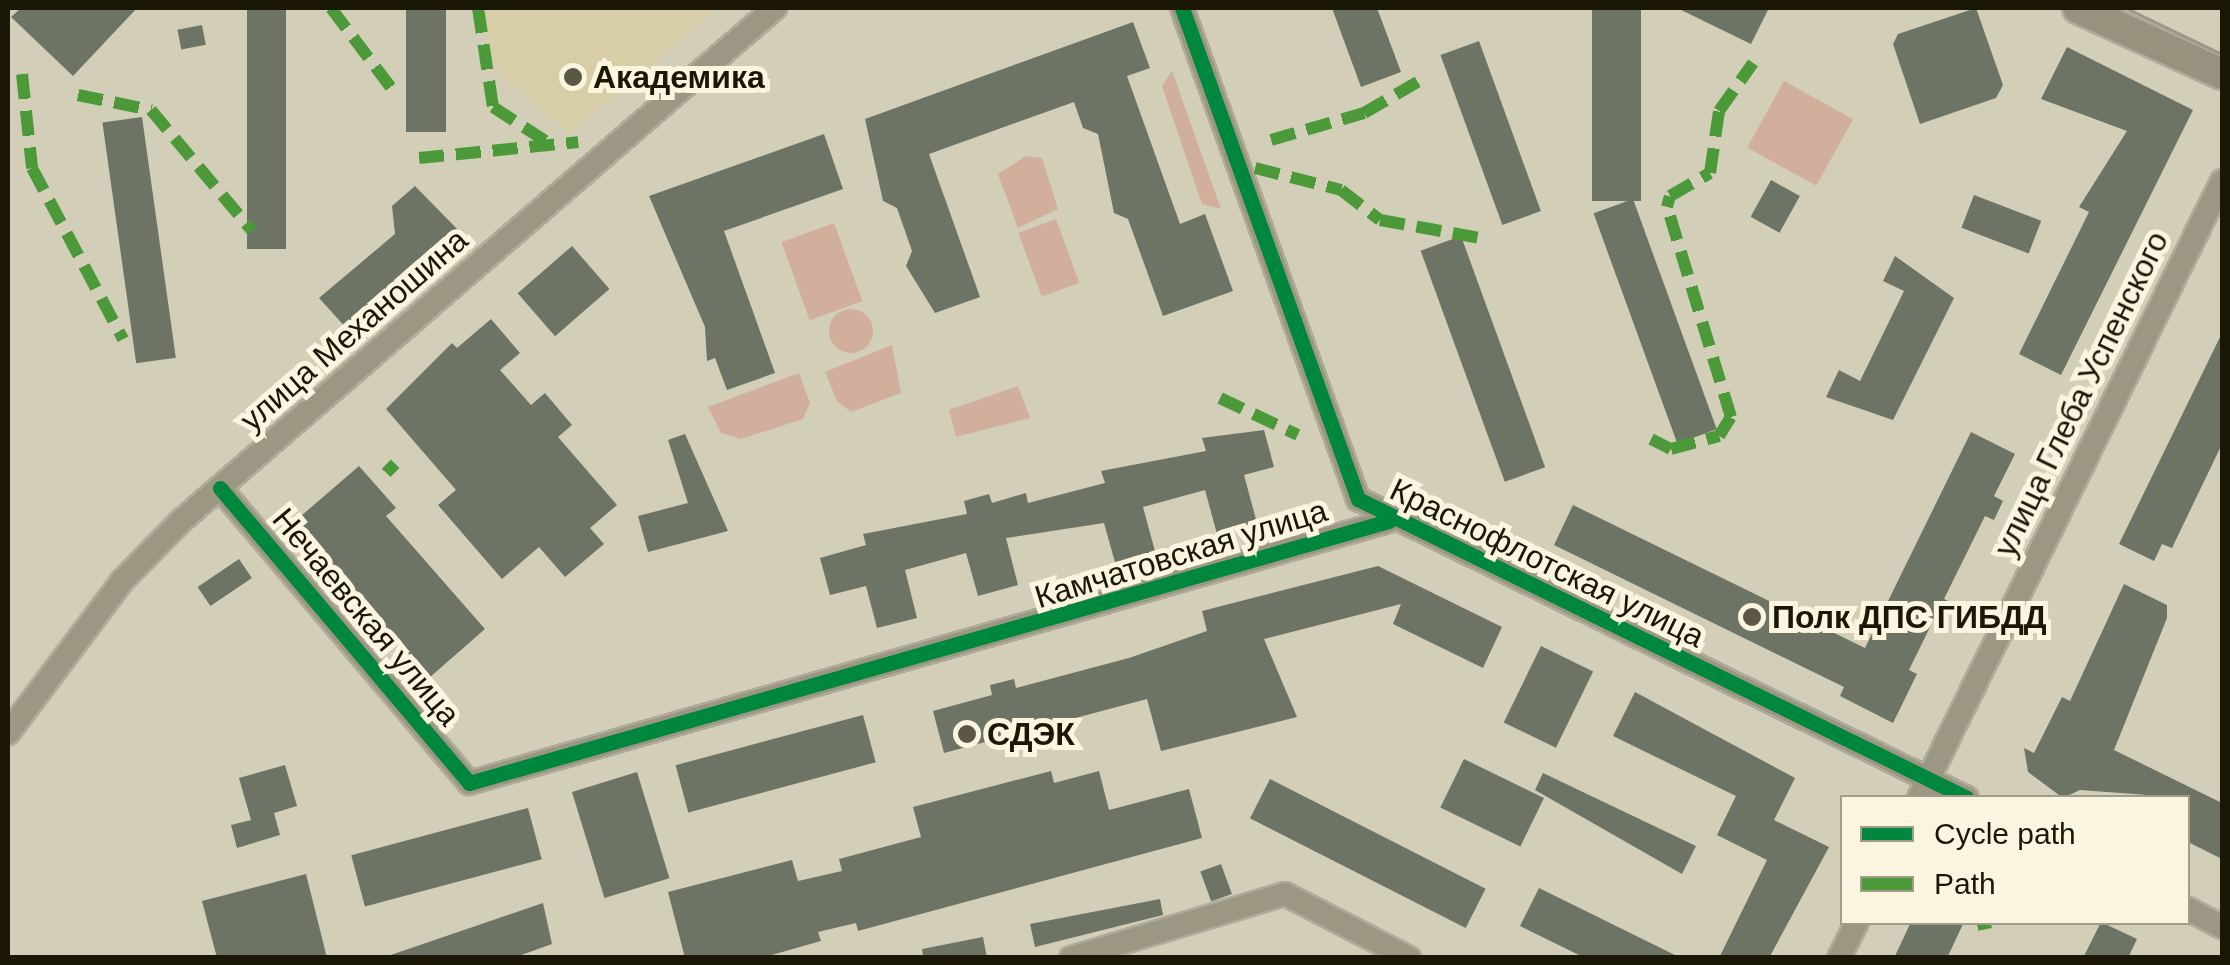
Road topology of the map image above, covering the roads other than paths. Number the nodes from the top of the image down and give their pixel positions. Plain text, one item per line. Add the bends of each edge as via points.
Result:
1 (776, 8) edge
2 (1182, 8) edge
3 (2078, 8) edge
4 (2222, 74) edge
5 (2222, 180) edge
6 (220, 488) junction
7 (1389, 521) junction
8 (8, 733) edge
9 (469, 783) joint
10 (1924, 788) edge
11 (1954, 795) edge
12 (2190, 911) edge
13 (1855, 925) edge
14 (2222, 927) edge
15 (1072, 957) edge
16 (1409, 958) edge
17 (1839, 958) edge

1 - 6 street, улица Механошина
2 - 7 street, Краснофлотская улица via 1346,480
3 - 4 main road
5 - 10 street, улица Глеба Успенского
6 - 8 street, улица Механошина via 122,581
6 - 9 street, Нечаевская улица
7 - 9 street, Камчатовская улица
7 - 10 street, Краснофлотская улица
10 - 11 street, Краснофлотская улица
12 - 14 street
13 - 17 street
15 - 16 street via 1286,894

